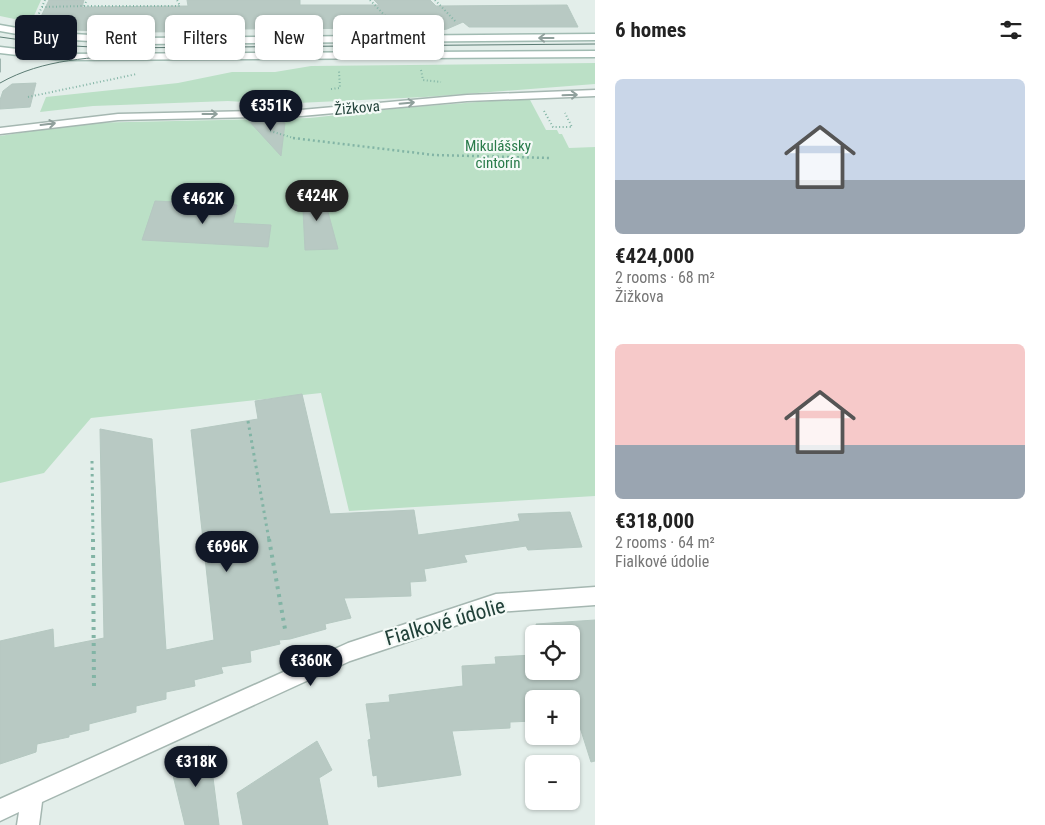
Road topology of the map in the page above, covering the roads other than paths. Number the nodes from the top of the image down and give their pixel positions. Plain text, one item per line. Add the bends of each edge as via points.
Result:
1 (0, 28) edge
2 (595, 38) edge
3 (0, 50) edge
4 (595, 54) edge
5 (595, 93) edge
6 (0, 130) edge
7 (595, 596) edge
8 (33, 794) junction
9 (0, 810) edge
10 (28, 825) edge

2 -> 1 main road via 140,41 40,36
3 - 4 main road via 60,57 114,58
6 -> 5 main road, Žižkova via 118,118 301,113 468,98
7 - 8 main road, Fialkové údolie via 496,603 348,652
8 - 9 main road, Fialkové údolie
8 - 10 main road

